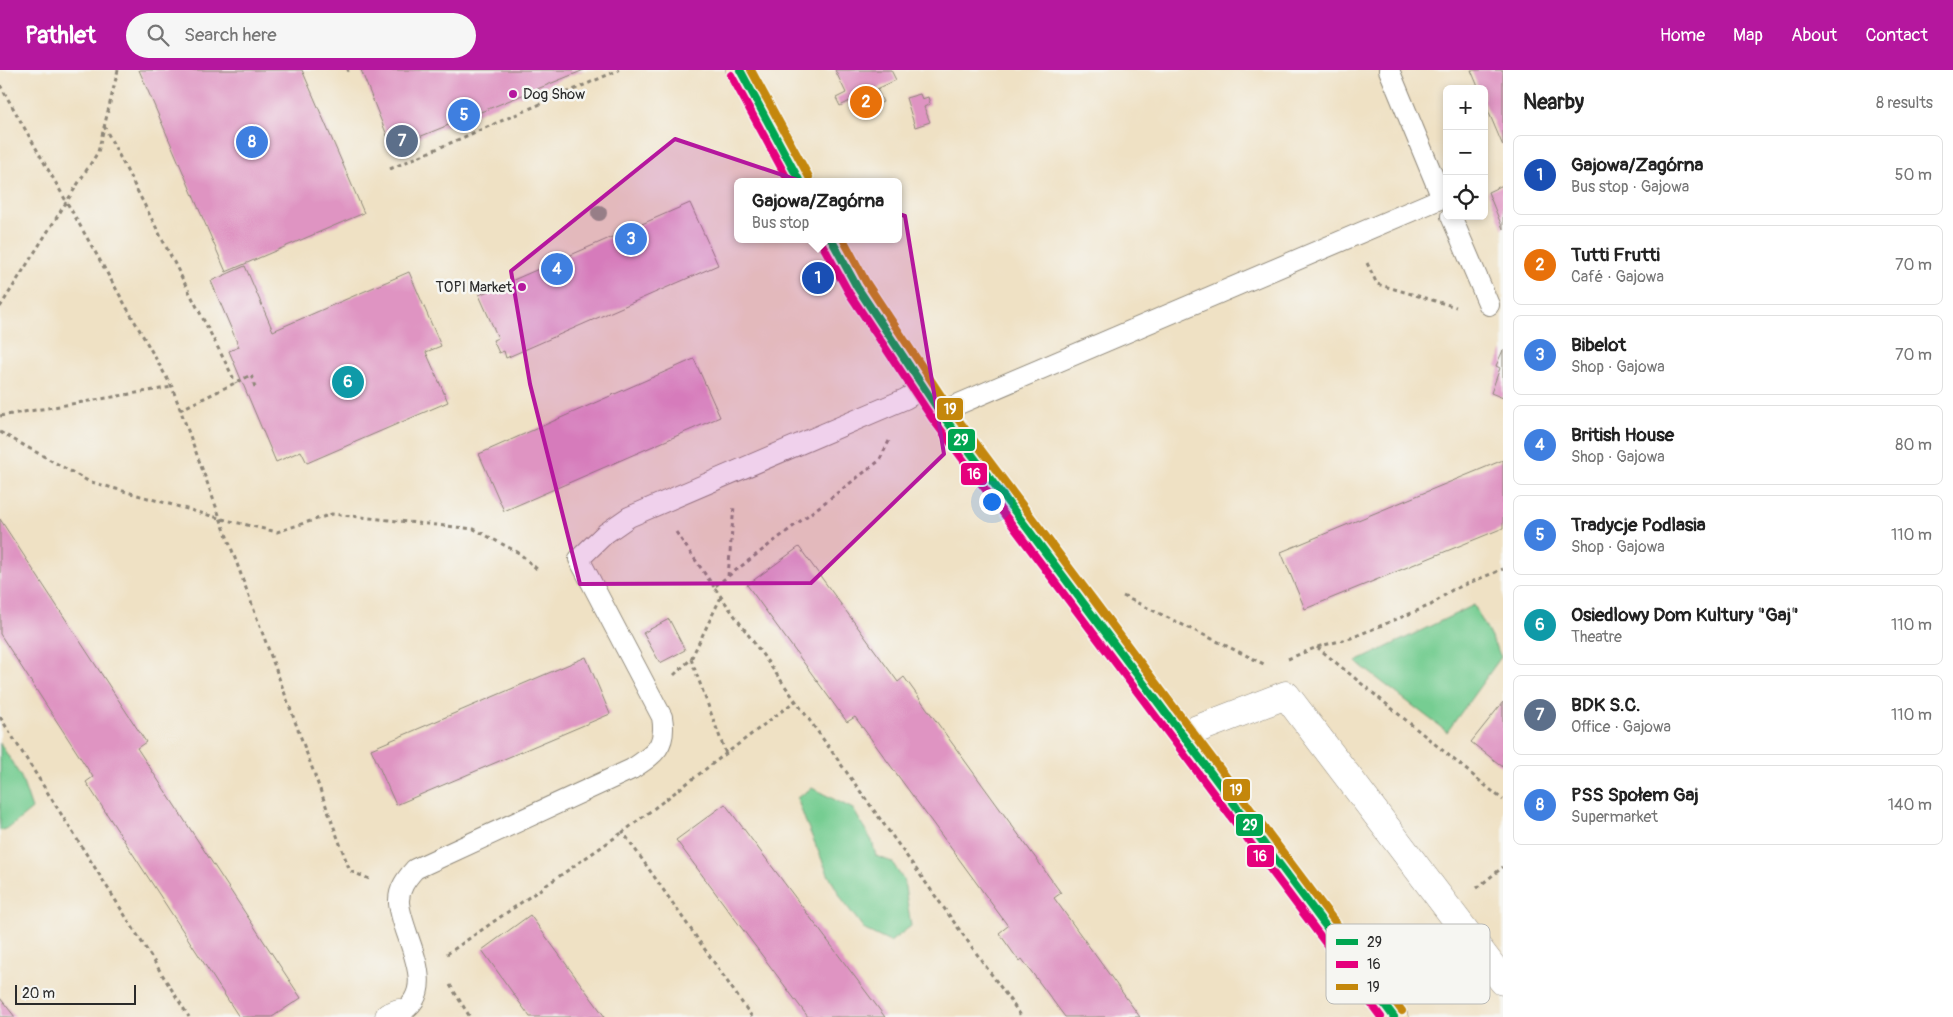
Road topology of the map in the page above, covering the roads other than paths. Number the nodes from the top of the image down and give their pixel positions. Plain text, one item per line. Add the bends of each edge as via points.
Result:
1 (740, 70) edge
2 (1389, 70) edge
3 (798, 178) edge
4 (1443, 198) edge
5 (1443, 204) edge
6 (1452, 220) edge
7 (833, 243) edge
8 (1489, 305) road end
9 (924, 388) junction
10 (940, 412) junction
11 (1182, 735) junction
12 (1460, 924) edge
13 (1326, 927) edge
14 (1490, 964) edge
15 (1503, 981) edge
16 (1384, 1004) edge
17 (394, 1015) edge
18 (1394, 1017) edge

1 - 3 street
2 - 4 lane
5 - 10 lane via 1354,235
6 - 8 lane
7 - 9 street via 857,287
9 - 10 street
9 - 17 lane via 629,517 606,533 579,559 662,717 665,732 659,747 632,769 415,869 401,890 399,903 419,978 419,990 408,1008
10 - 11 street
11 - 12 street via 1286,695
11 - 13 street
14 - 15 street
16 - 18 street

